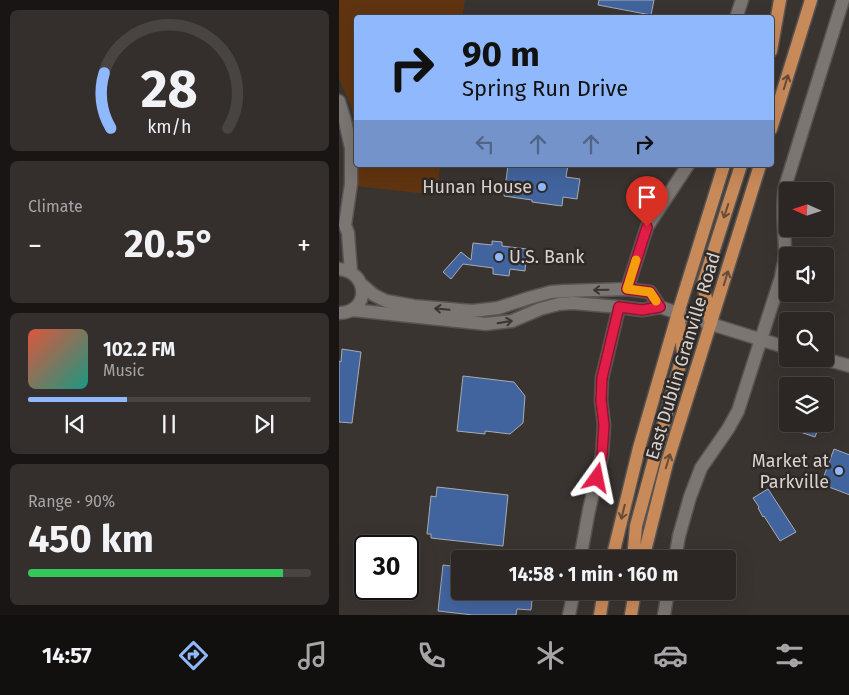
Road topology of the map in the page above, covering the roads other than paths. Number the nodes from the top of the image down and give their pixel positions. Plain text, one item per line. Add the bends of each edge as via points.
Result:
1 (742, 0) edge
2 (776, 0) edge
3 (780, 0) edge
4 (811, 0) edge
5 (843, 0) edge
6 (737, 15) edge
7 (771, 15) edge
8 (774, 34) edge
9 (339, 101) edge
10 (774, 119) edge
11 (686, 167) edge
12 (723, 167) edge
13 (740, 167) edge
14 (759, 167) edge
15 (342, 228) edge
16 (345, 271) edge
17 (361, 284) junction
18 (627, 289) junction
19 (619, 307) junction
20 (660, 307) junction
21 (352, 310) junction
22 (339, 313) edge
23 (678, 313) junction
24 (711, 324) junction
25 (760, 340) junction
26 (779, 345) edge
27 (834, 362) edge
28 (849, 366) edge
29 (582, 550) edge
30 (614, 550) edge
31 (634, 550) edge
32 (645, 550) edge
33 (677, 550) edge
34 (572, 600) edge
35 (603, 600) edge
36 (667, 600) edge
37 (569, 615) edge
38 (601, 615) edge
39 (664, 615) edge

1 - 6 street
2 - 7 main road
3 - 8 main road
10 -> 4 main road
5 - 25 street via 785,187 785,255
9 - 15 street via 351,148 351,184
11 - 18 street via 647,227
12 - 23 main road, East Dublin Granville Road
13 -> 24 main road via 703,284
24 -> 14 main road, East Dublin Granville Road
15 - 16 street via 348,233
16 - 17 street via 357,277
18 -> 17 street via 551,292 498,308 471,311 386,301
17 - 21 street via 361,298
18 - 20 street via 650,292
19 - 20 street via 642,310
21 -> 19 street via 486,324 512,321 559,304
19 - 29 street via 602,378 602,455
20 - 23 street
21 - 22 street
23 - 24 street
23 -> 30 main road, East Dublin Granville Road via 639,448
23 - 31 main road via 683,353 636,526
24 - 25 street
32 -> 24 main road, East Dublin Granville Road via 667,464
25 - 26 street
25 - 33 street via 738,411 701,468
27 - 28 street
34 - 37 street
35 - 38 main road
36 - 39 street

